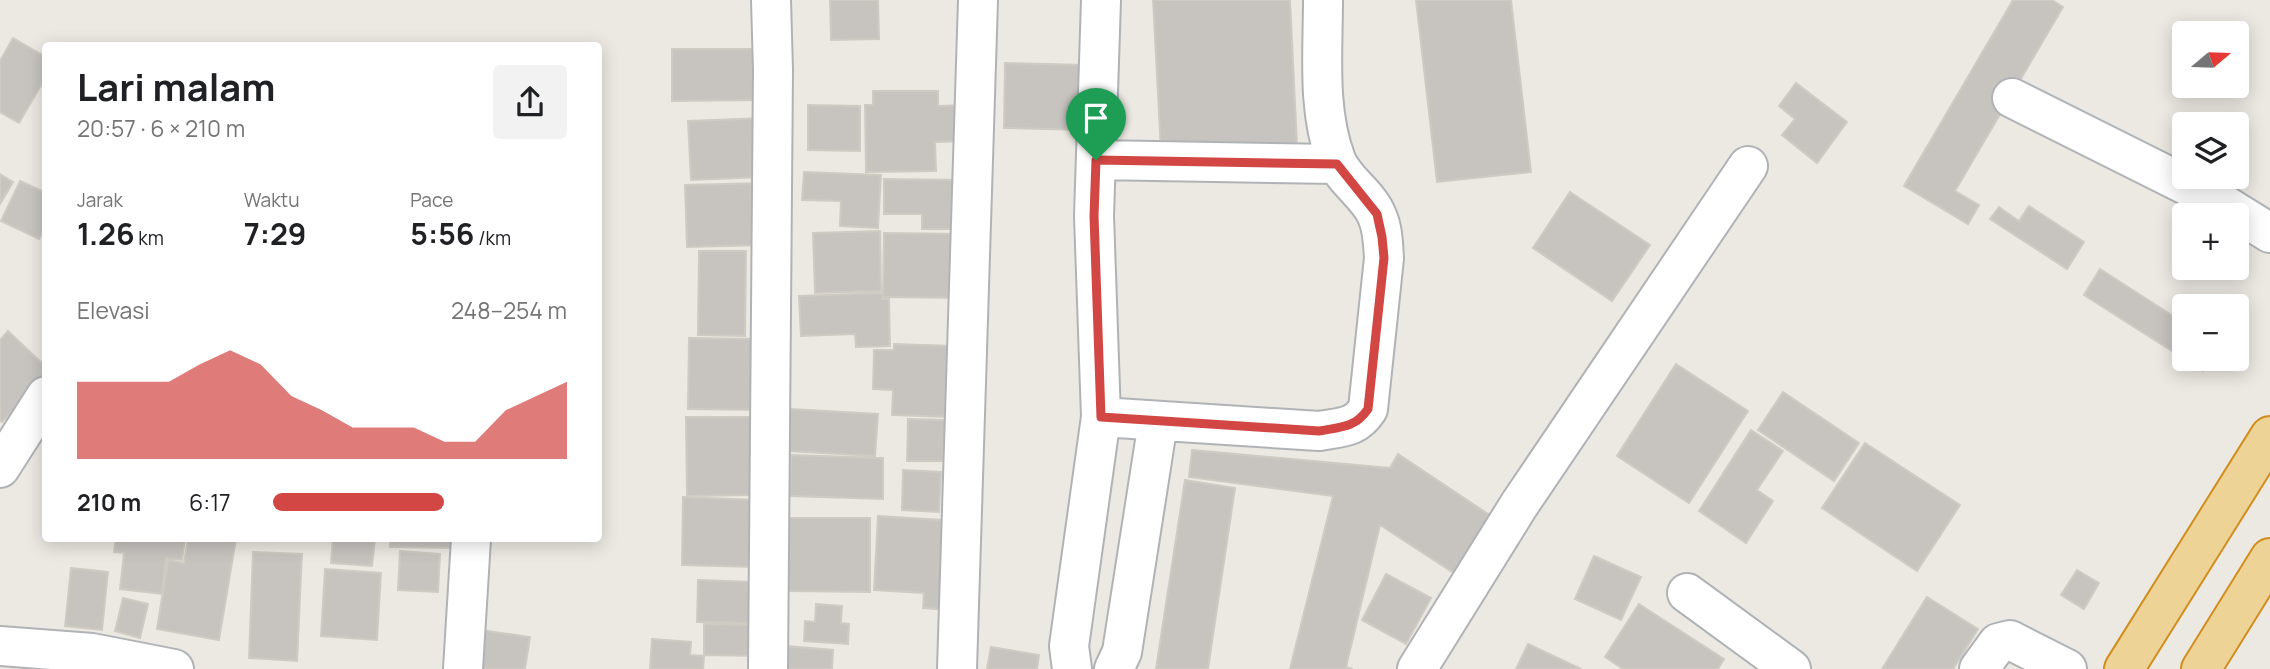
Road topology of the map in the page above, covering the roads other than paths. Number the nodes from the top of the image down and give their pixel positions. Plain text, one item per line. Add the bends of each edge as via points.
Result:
1 (771, 0) edge
2 (978, 0) edge
3 (1101, 0) edge
4 (1322, 0) edge
5 (2012, 98) dead end
6 (1096, 160) junction
7 (1337, 164) junction
8 (1748, 166) dead end
9 (2270, 233) edge
10 (42, 402) edge
11 (1101, 417) junction
12 (1158, 422) junction
13 (2270, 436) edge
14 (0, 468) edge
15 (471, 542) edge
16 (2270, 558) edge
17 (1687, 593) dead end
18 (0, 646) edge
19 (174, 669) edge
20 (463, 669) edge
21 (768, 669) edge
22 (957, 669) edge
23 (1072, 669) edge
24 (1114, 669) edge
25 (1417, 669) edge
26 (1791, 669) edge
27 (1979, 669) edge
28 (2067, 669) edge
29 (2124, 669) edge
30 (2201, 669) edge

1 - 21 street
2 - 22 street
3 - 6 street
4 - 7 street via 1324,99
5 - 9 street via 2220,202
6 - 7 street
6 - 11 street
7 - 12 street via 1377,214 1382,237 1383,272 1368,409 1360,421 1319,431
8 - 25 street via 1520,505
10 - 14 street
11 - 12 street
11 - 23 street via 1069,646
12 - 24 street via 1122,652
13 - 29 highway
15 - 20 street
16 - 30 highway
17 - 26 street
18 - 19 street via 92,653
27 - 28 street via 1998,643 2010,640

